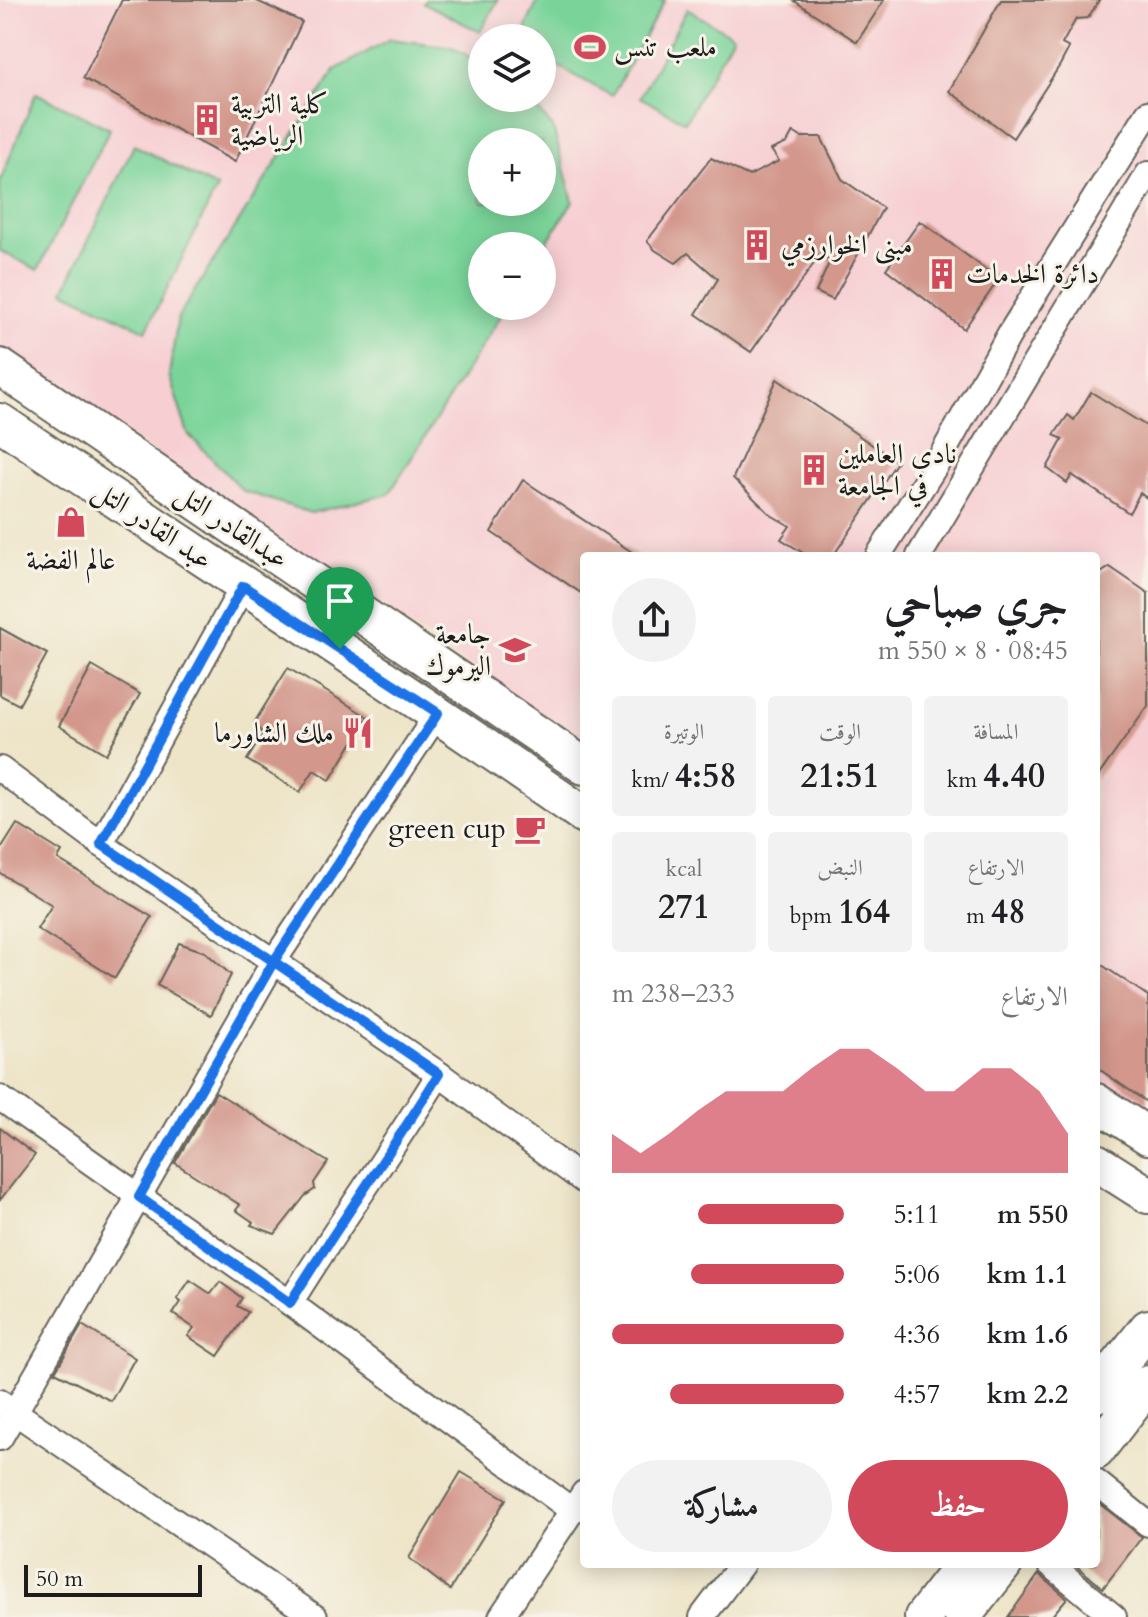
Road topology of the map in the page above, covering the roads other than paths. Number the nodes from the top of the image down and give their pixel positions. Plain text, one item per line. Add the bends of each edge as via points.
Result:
1 (1148, 113) edge
2 (1148, 174) edge
3 (0, 367) edge
4 (0, 422) edge
5 (939, 460) junction
6 (968, 476) junction
7 (881, 552) edge
8 (921, 552) edge
9 (243, 586) junction
10 (438, 713) junction
11 (580, 763) edge
12 (0, 769) edge
13 (580, 812) edge
14 (101, 844) junction
15 (274, 961) junction
16 (439, 1074) junction
17 (0, 1098) edge
18 (1100, 1105) edge
19 (1148, 1136) edge
20 (1100, 1165) edge
21 (580, 1178) edge
22 (1148, 1195) edge
23 (139, 1197) junction
24 (290, 1303) junction
25 (1148, 1328) edge
26 (1148, 1384) edge
27 (1100, 1389) edge
28 (8, 1407) edge
29 (0, 1438) edge
30 (1100, 1446) edge
31 (1100, 1485) edge
32 (579, 1502) edge
33 (1148, 1524) edge
34 (739, 1568) edge
35 (961, 1568) edge
36 (1001, 1568) edge
37 (1055, 1568) edge
38 (315, 1617) edge
39 (501, 1617) edge
40 (702, 1617) edge
41 (923, 1617) edge
42 (962, 1617) edge
43 (1114, 1617) edge

1 - 5 street via 1009,335
2 - 6 street
3 - 11 main road, عبدالقادر التل
4 - 9 main road, عبد القادر التل
5 - 6 street
5 - 7 street
6 - 8 street
9 - 10 main road, عبد القادر التل
9 - 14 street
10 - 13 main road, عبد القادر التل
10 - 15 street
12 - 14 street
14 - 15 street
15 - 16 street
15 - 23 street
16 - 21 street
16 - 24 street
17 - 23 street
18 - 19 main road
20 - 22 main road
23 - 24 street
23 - 28 street
24 - 32 street
25 - 27 main road
26 - 30 main road
28 - 29 street
28 - 38 street
31 - 33 street
32 - 39 street
34 - 40 street
35 - 41 main road
36 - 42 main road
37 - 43 street

